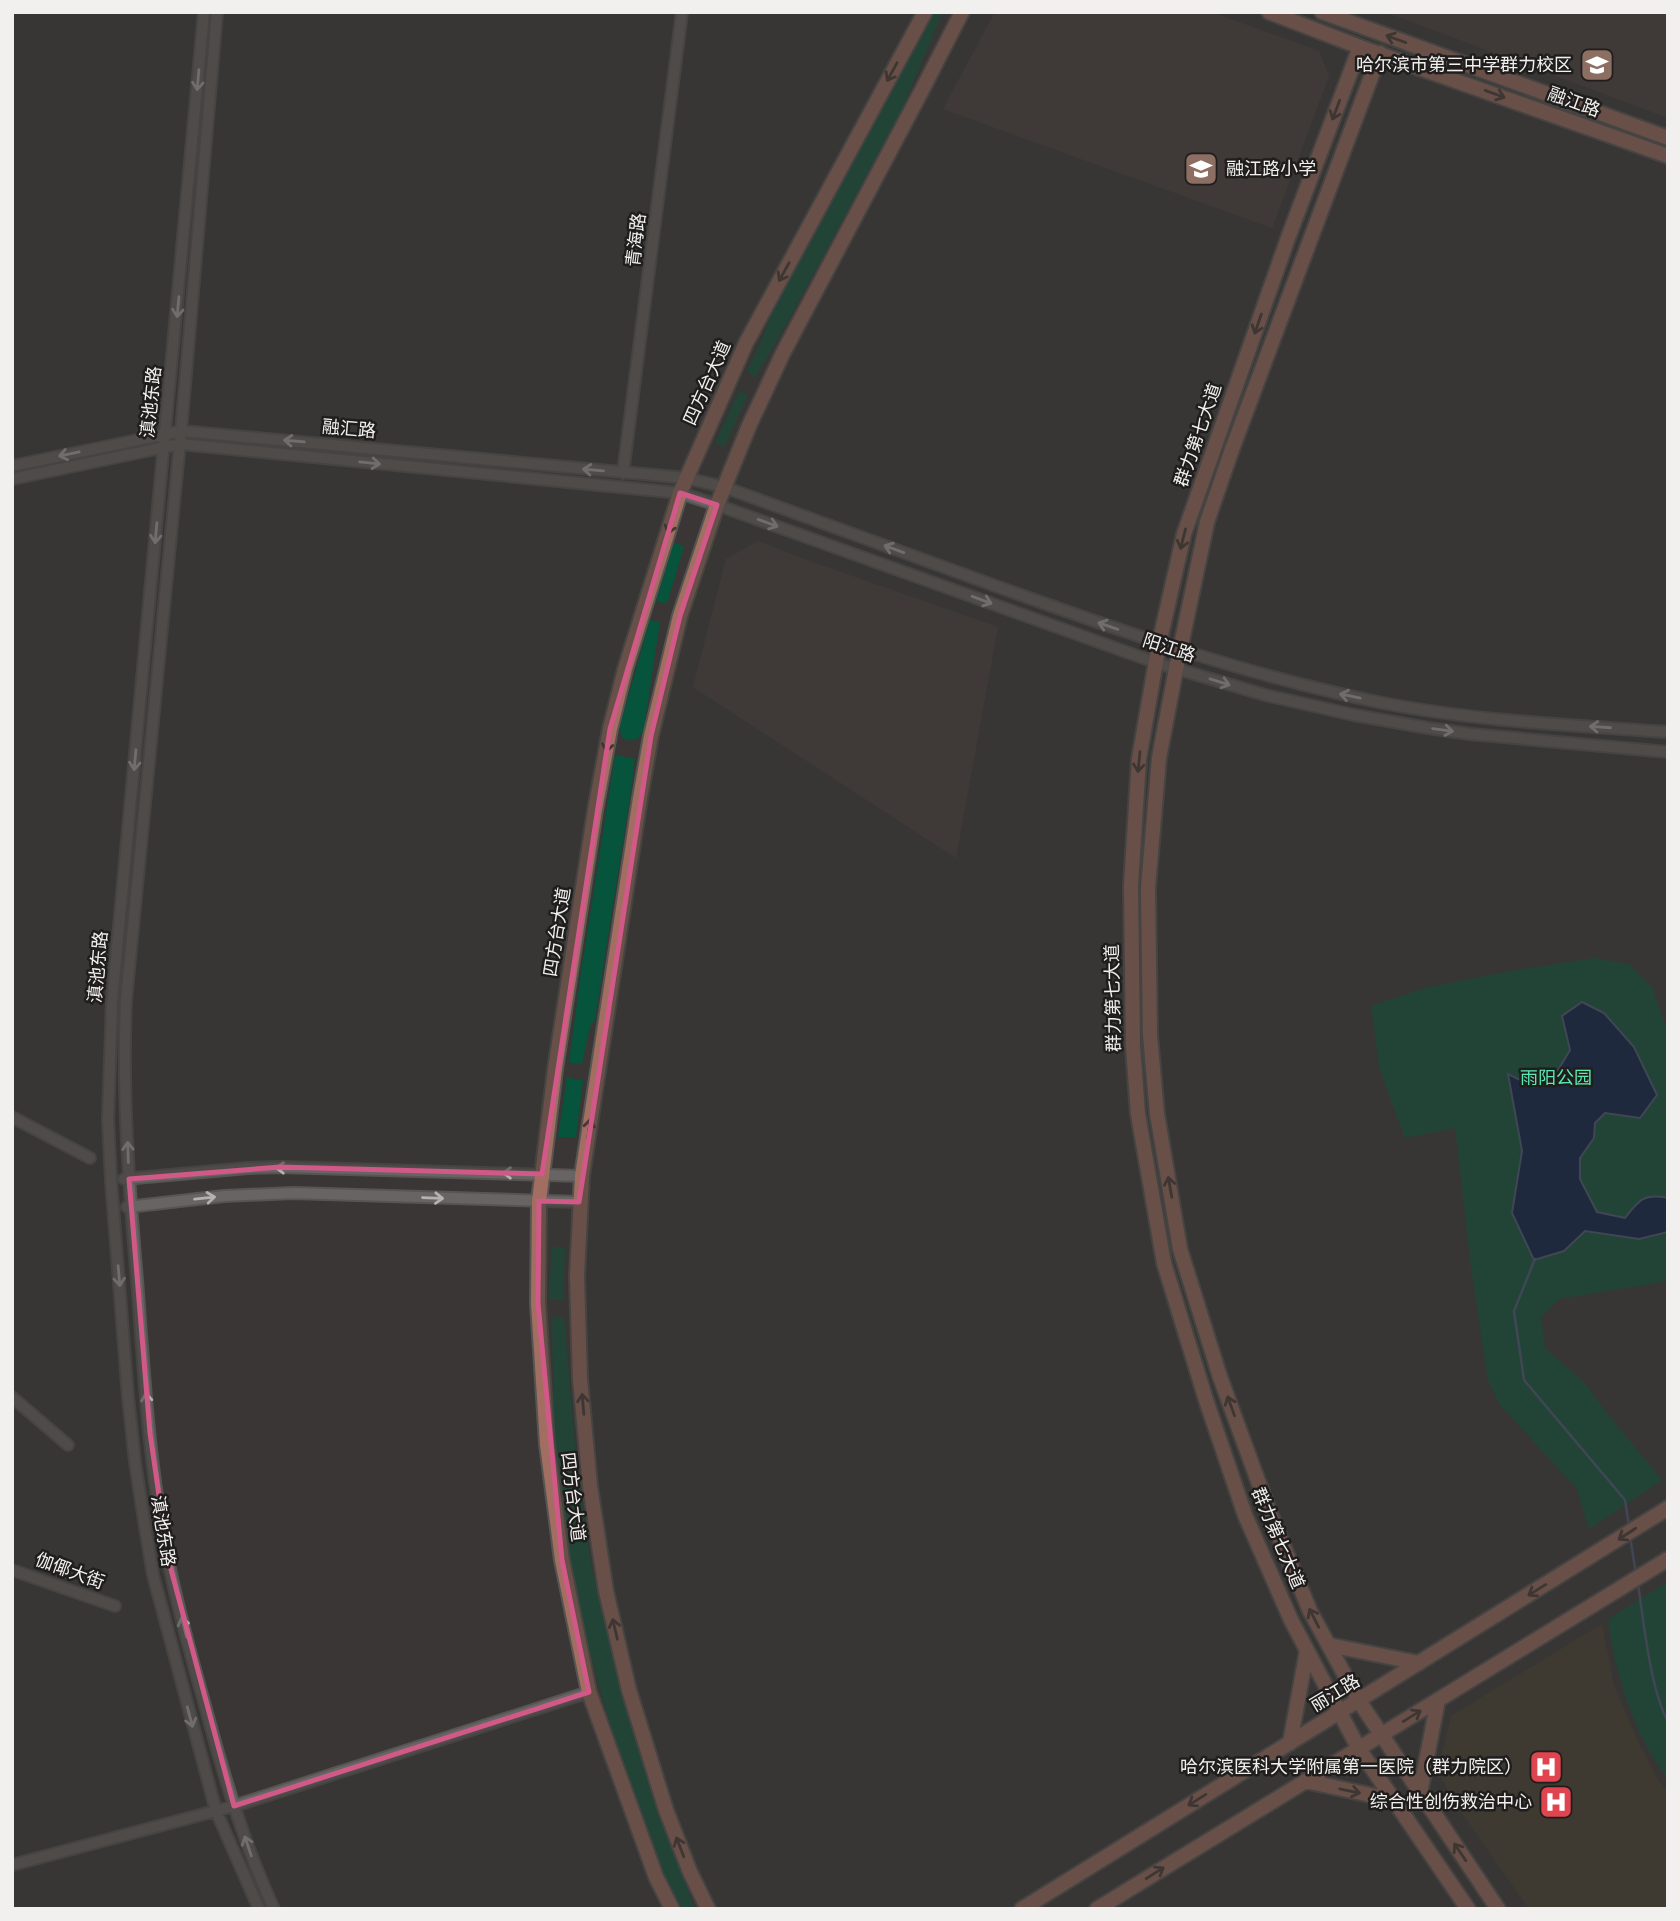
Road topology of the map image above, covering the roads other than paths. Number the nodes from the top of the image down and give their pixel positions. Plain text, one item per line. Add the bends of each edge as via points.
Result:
1 (204, 12) edge
2 (217, 12) edge
3 (682, 12) edge
4 (925, 12) edge
5 (962, 12) edge
6 (1269, 12) edge
7 (1322, 12) edge
8 (1360, 47) junction
9 (1380, 53) junction
10 (1668, 138) edge
11 (1668, 156) edge
12 (181, 430) junction
13 (166, 434) junction
14 (180, 444) junction
15 (164, 447) junction
16 (12, 466) edge
17 (623, 473) junction
18 (686, 478) junction
19 (12, 479) edge
20 (724, 487) junction
21 (681, 493) junction
22 (717, 505) junction
23 (1159, 644) junction
24 (1180, 650) junction
25 (1157, 663) junction
26 (1176, 669) junction
27 (1668, 732) edge
28 (1668, 752) edge
29 (12, 1117) edge
30 (90, 1158) dead end
31 (541, 1174) junction
32 (582, 1176) junction
33 (129, 1179) junction
34 (111, 1181) junction
35 (540, 1201) junction
36 (579, 1202) junction
37 (131, 1207) junction
38 (113, 1208) junction
39 (12, 1397) edge
40 (68, 1445) dead end
41 (1664, 1510) edge
42 (1663, 1562) edge
43 (12, 1570) edge
44 (115, 1606) dead end
45 (1329, 1645) junction
46 (1307, 1650) junction
47 (1419, 1663) junction
48 (589, 1692) junction
49 (1438, 1700) junction
50 (1359, 1701) junction
51 (1339, 1713) junction
52 (1381, 1735) junction
53 (1290, 1743) junction
54 (1359, 1749) junction
55 (1305, 1781) junction
56 (1420, 1793) junction
57 (1394, 1800) junction
58 (234, 1806) junction
59 (216, 1811) junction
60 (12, 1865) edge
61 (260, 1909) edge
62 (274, 1909) edge
63 (672, 1909) edge
64 (708, 1909) edge
65 (1022, 1909) edge
66 (1097, 1909) edge
67 (1468, 1909) edge
68 (1498, 1909) edge

1 -> 13 street, 滇池东路
2 - 12 street, 滇池东路
3 - 17 street, 青海路
4 -> 18 main road, 四方台大道 via 751,332
5 - 20 main road, 四方台大道 via 783,353
6 - 8 main road, 融江路
10 -> 7 main road, 融江路
8 - 9 main road, 融江路
8 -> 23 main road, 群力第七大道 via 1184,534
9 -> 11 main road, 融江路
9 - 24 main road, 群力第七大道 via 1207,522
12 - 13 street, 融汇路
12 - 14 street, 滇池东路
17 -> 12 street, 融汇路
13 - 15 street, 滇池东路
13 -> 16 street, 融汇路
14 - 15 street, 融汇路
14 -> 21 street, 融汇路
33 -> 14 street, 滇池东路 via 126,1000
15 - 19 street, 融汇路
15 -> 34 street, 滇池东路 via 112,1002
17 - 18 street, 融汇路
18 - 20 street, 阳江路
18 - 21 main road, 四方台大道
20 - 22 main road, 四方台大道
23 -> 20 street, 阳江路
21 - 22 street, 阳江路
21 -> 31 main road, 四方台大道 via 610,729
22 -> 25 street, 阳江路
32 -> 22 main road, 四方台大道 via 651,736 680,616
23 - 24 street, 阳江路
23 - 25 main road, 群力第七大道
24 - 26 main road, 群力第七大道
27 -> 24 street, 阳江路 via 1496,718 1381,702 1269,677
25 - 26 street, 阳江路
25 -> 46 main road, 群力第七大道 via 1139,759 1131,886 1138,1114 1164,1263 1206,1399 1245,1515
26 -> 28 street, 阳江路 via 1265,695 1395,723
45 -> 26 main road, 群力第七大道 via 1269,1511 1220,1377 1180,1249 1157,1114 1150,1035 1148,888 1159,758
29 - 30 street
31 - 32 street
31 -> 33 street via 280,1167
31 - 35 main road, 四方台大道
32 - 36 main road, 四方台大道
33 - 34 street
33 - 37 street, 滇池东路
34 - 38 street, 滇池东路
35 - 36 street
37 -> 35 street via 224,1196 293,1194
35 - 48 main road, 四方台大道 via 538,1303 547,1444 562,1560
64 -> 36 main road, 四方台大道 via 666,1810 629,1690 606,1591 580,1379
37 - 38 street
58 -> 37 street, 滇池东路 via 167,1558 150,1433
38 -> 59 street, 滇池东路 via 135,1462 153,1575
39 - 40 street
41 -> 47 main road, 丽江路
42 - 49 main road
43 - 44 street, 伽倻大街
45 - 47 main road
45 - 50 main road, 群力第七大道
46 - 51 main road, 群力第七大道
46 - 53 main road
47 - 50 main road, 丽江路
48 - 58 street
48 - 63 main road, 四方台大道 via 656,1877
52 -> 49 main road
49 - 56 main road
50 - 51 main road, 丽江路
50 - 52 main road, 群力第七大道
51 - 53 main road, 丽江路
51 - 54 main road, 群力第七大道
52 - 54 main road
52 - 56 main road, 群力第七大道
53 -> 65 main road, 丽江路
54 - 55 main road
54 - 57 main road, 群力第七大道
55 -> 57 main road
66 -> 55 main road
68 -> 56 main road, 群力第七大道
57 - 67 main road, 群力第七大道
58 - 59 street
62 -> 58 street, 滇池东路
59 - 60 street
59 - 61 street, 滇池东路

